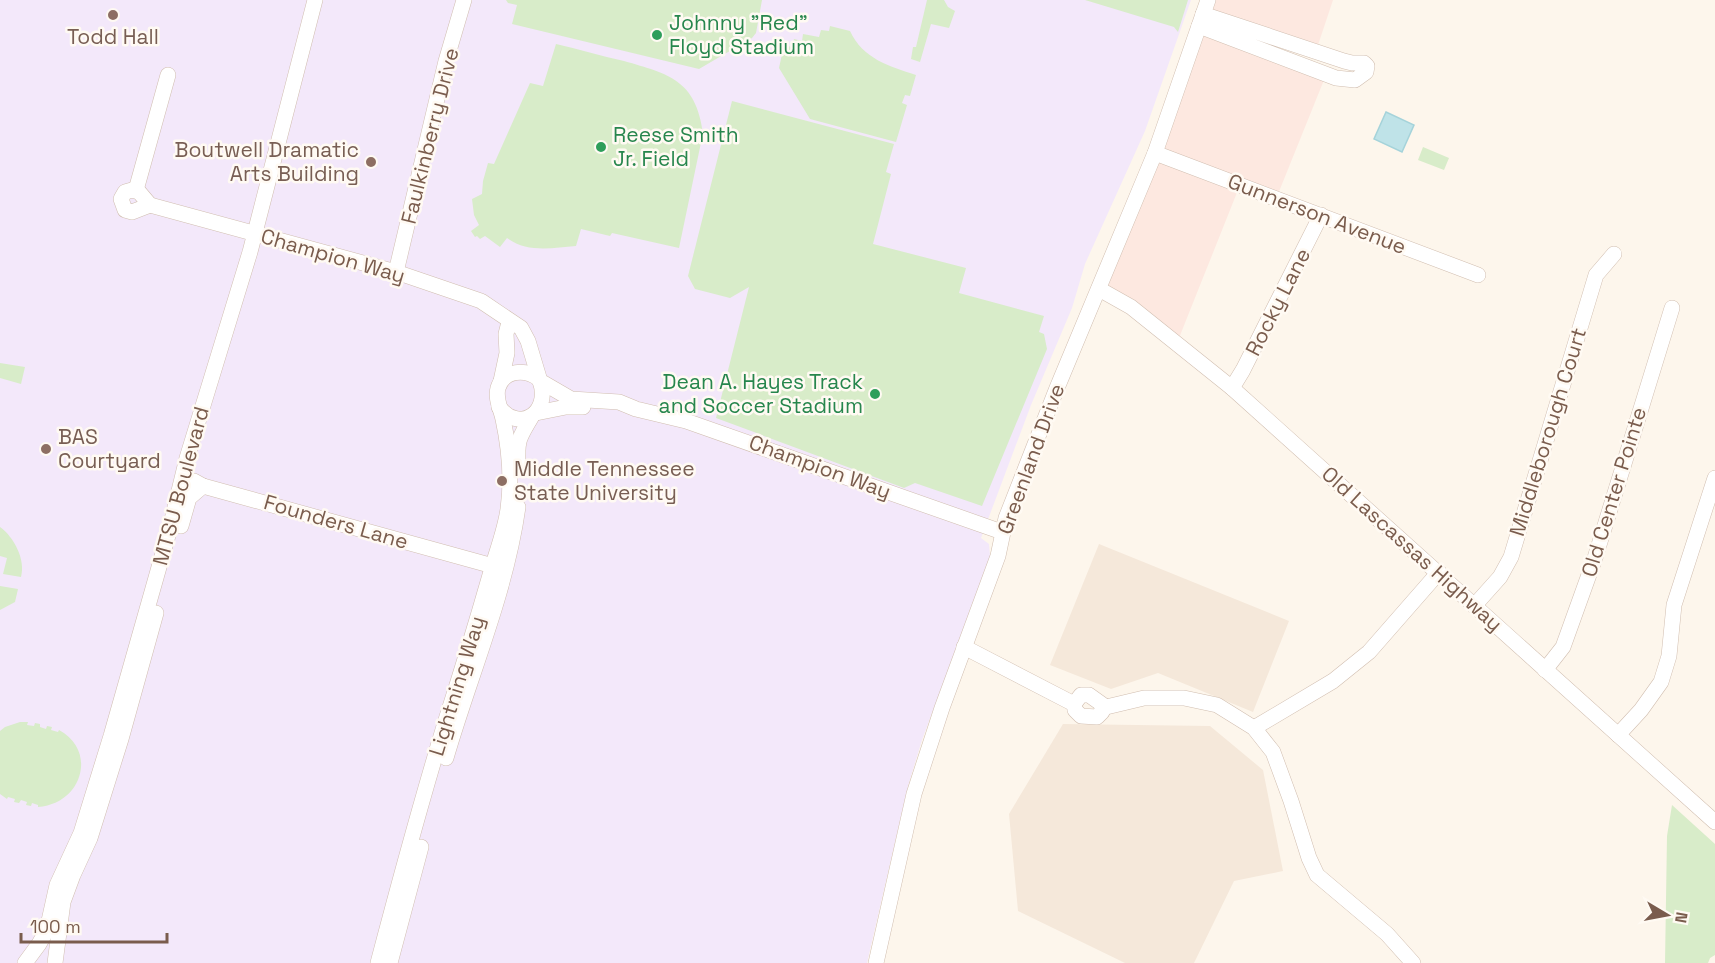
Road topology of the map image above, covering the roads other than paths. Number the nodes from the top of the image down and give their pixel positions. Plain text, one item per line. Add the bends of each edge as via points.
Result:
1 (315, 0) edge
2 (464, 0) edge
3 (1203, 13) edge
4 (168, 75) dead end
5 (1155, 153) junction
6 (136, 190) junction
7 (150, 205) junction
8 (1321, 215) junction
9 (255, 234) junction
10 (1614, 254) dead end
11 (396, 272) junction
12 (1479, 275) dead end
13 (1099, 289) junction
14 (1672, 308) dead end
15 (509, 321) junction
16 (539, 380) junction
17 (501, 381) junction
18 (1232, 388) junction
19 (499, 407) junction
20 (636, 409) junction
21 (534, 415) junction
22 (183, 470) junction
23 (1715, 478) edge
24 (203, 486) junction
25 (1002, 532) junction
26 (493, 566) junction
27 (1439, 572) junction
28 (1474, 606) junction
29 (964, 647) junction
30 (1545, 670) junction
31 (1254, 728) junction
32 (1618, 735) junction
33 (1715, 822) edge
34 (25, 963) edge
35 (55, 963) edge
36 (378, 963) edge
37 (390, 963) edge
38 (876, 963) edge
39 (1413, 963) edge

1 - 9 street, MTSU Boulevard
2 - 11 street, Faulkinberry Drive
3 - 3 street via 1336,78 1355,80 1366,72 1364,63 1344,61
3 - 5 street, Greenland Drive
4 - 6 street
5 - 8 street, Gunnerson Avenue
5 - 13 street, Greenland Drive
6 - 7 street
6 - 7 street via 128,190 123,196 125,210 132,212
7 - 9 street, Champion Way
8 - 12 street, Gunnerson Avenue
8 - 18 street, Rocky Lane
9 - 11 street, Champion Way
9 - 22 street, MTSU Boulevard
10 - 28 street, Middleborough Court via 1596,275 1511,557 1500,577
11 - 15 street, Champion Way via 481,300
13 - 18 street, Old Lascassas Highway via 1131,307
13 - 25 street, Greenland Drive
14 - 30 street, Old Center Pointe via 1595,558 1563,647
15 - 16 street, Champion Way via 520,327 528,341
15 - 17 street
16 - 17 street via 517,372
16 - 20 street, Champion Way via 571,399 619,402
16 - 21 street via 542,403
17 - 19 street
18 - 27 street, Old Lascassas Highway
19 - 21 street via 512,417
19 - 26 street, Lightning Way via 509,489 508,510
20 - 21 street, Champion Way via 569,406
20 - 25 street, Champion Way via 734,436
21 - 37 street, Lightning Way via 520,434 517,447 520,482 512,542 450,743
22 - 24 street, Founders Lane
22 - 34 street, MTSU Boulevard via 169,532 81,833 57,885 47,930
23 - 32 street via 1674,604 1669,656 1661,682
24 - 26 street, Founders Lane
24 - 35 street, MTSU Boulevard via 189,498 92,832 63,902
25 - 29 street, Greenland Drive via 998,556
26 - 36 street, Lightning Way
27 - 28 street, Old Lascassas Highway
27 - 31 street via 1369,652 1333,681
28 - 30 street, Old Lascassas Highway
29 - 31 street via 1074,704 1075,710 1088,718 1097,717 1102,708 1143,699 1184,698 1217,705
29 - 38 street, Greenland Drive via 914,794
30 - 32 street, Old Lascassas Highway
31 - 39 street via 1272,752 1317,875 1387,934
32 - 33 street, Old Lascassas Highway

